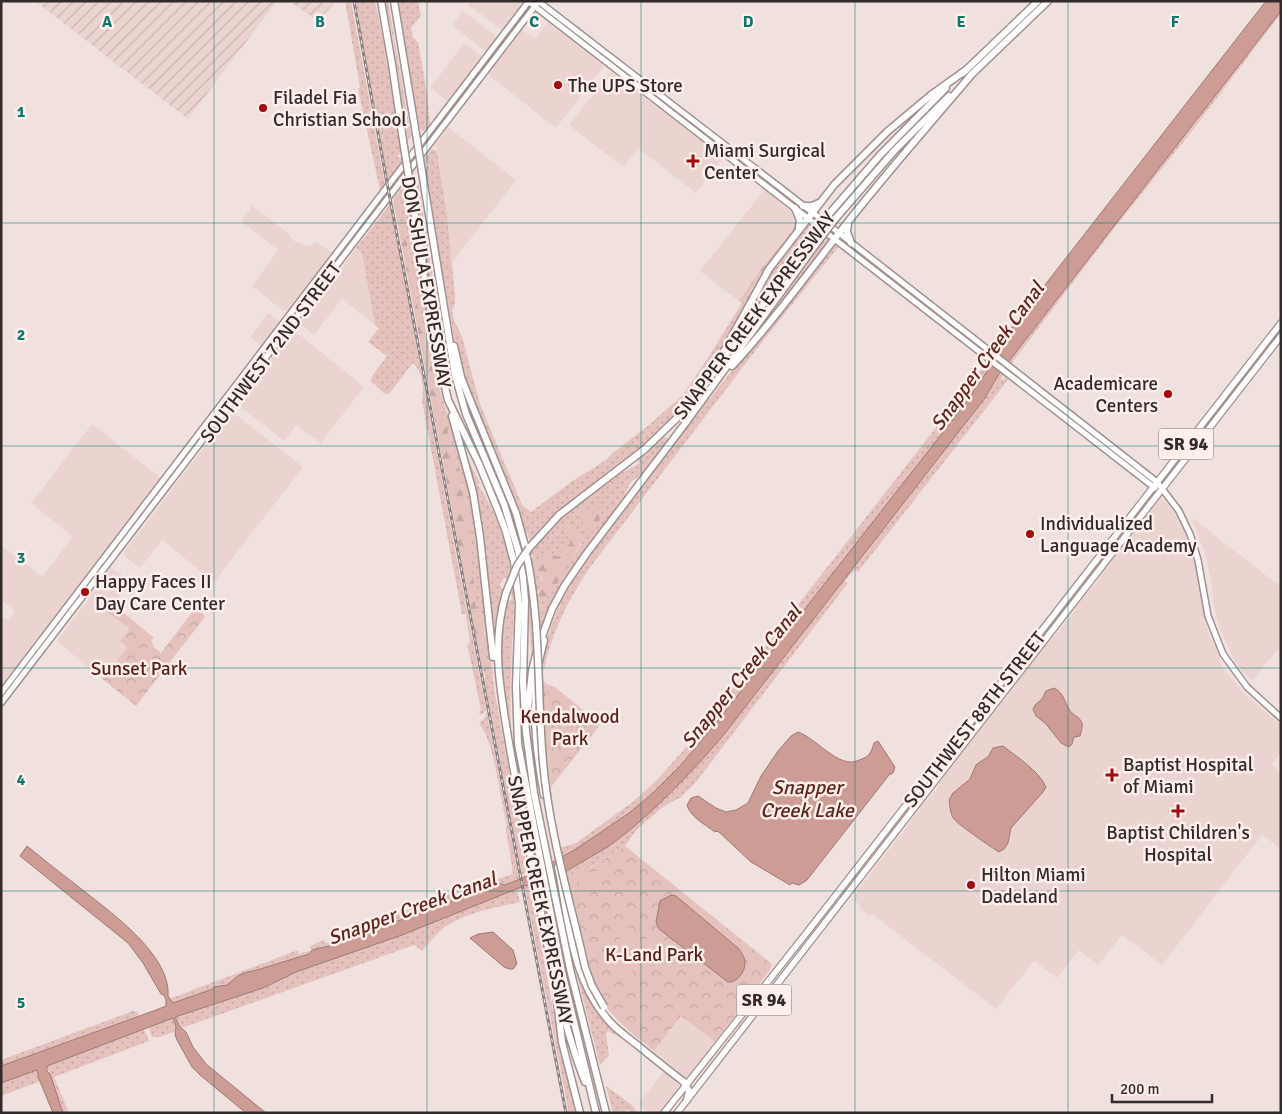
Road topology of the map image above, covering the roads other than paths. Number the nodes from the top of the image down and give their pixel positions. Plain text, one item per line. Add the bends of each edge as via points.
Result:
1 (380, 1) edge
2 (394, 1) edge
3 (528, 1) edge
4 (538, 1) edge
5 (1038, 1) edge
6 (1048, 1) edge
7 (534, 7) junction
8 (580, 39) junction
9 (495, 46) junction
10 (500, 50) junction
11 (966, 70) junction
12 (631, 74) junction
13 (972, 74) junction
14 (473, 76) junction
15 (478, 80) junction
16 (629, 80) junction
17 (655, 100) junction
18 (664, 100) junction
19 (441, 118) junction
20 (446, 122) junction
21 (689, 124) junction
22 (728, 152) junction
23 (820, 203) junction
24 (803, 206) junction
25 (795, 208) junction
26 (833, 215) junction
27 (810, 216) junction
28 (849, 222) junction
29 (798, 231) junction
30 (837, 236) junction
31 (816, 237) junction
32 (353, 238) junction
33 (851, 243) junction
34 (440, 287) junction
35 (1281, 323) edge
36 (1281, 336) edge
37 (1005, 368) junction
38 (706, 383) junction
39 (714, 385) junction
40 (448, 400) junction
41 (179, 466) junction
42 (1155, 484) junction
43 (1161, 489) junction
44 (552, 609) junction
45 (1032, 644) junction
46 (1038, 649) junction
47 (498, 672) junction
48 (1, 693) edge
49 (1, 703) edge
50 (1281, 718) edge
51 (526, 732) junction
52 (938, 764) junction
53 (948, 764) junction
54 (781, 965) junction
55 (787, 971) junction
56 (554, 975) junction
57 (748, 1006) junction
58 (755, 1012) junction
59 (629, 1038) junction
60 (686, 1085) junction
61 (687, 1100) junction
62 (595, 1110) edge
63 (580, 1113) edge
64 (606, 1113) edge
65 (664, 1113) edge
66 (677, 1113) edge

1 - 40 highway, DON SHULA EXPRESSWAY, bridge via 436,347
2 - 34 highway, DON SHULA EXPRESSWAY, bridge
3 - 7 main road
3 - 9 main road, SOUTHWEST 72ND STREET
4 - 7 main road, SOUTHWEST 72ND STREET
4 - 8 main road
5 - 11 highway, SNAPPER CREEK EXPRESSWAY
6 - 13 highway, SNAPPER CREEK EXPRESSWAY
7 - 8 main road
7 - 10 main road, SOUTHWEST 72ND STREET
8 - 12 main road
8 - 16 main road
9 - 10 main road
9 - 14 main road, SOUTHWEST 72ND STREET
10 - 15 main road, SOUTHWEST 72ND STREET
11 - 23 highway via 888,131
11 - 26 highway, SNAPPER CREEK EXPRESSWAY via 886,149
12 - 16 main road
12 - 18 main road
13 - 26 highway, SNAPPER CREEK EXPRESSWAY
13 - 28 highway
14 - 15 main road
14 - 19 main road, SOUTHWEST 72ND STREET
15 - 20 main road, SOUTHWEST 72ND STREET
16 - 17 main road
17 - 18 main road
17 - 21 main road
18 - 21 main road
19 - 20 main road
19 - 32 main road, SOUTHWEST 72ND STREET
20 - 32 main road, SOUTHWEST 72ND STREET
21 - 22 main road
22 - 24 main road
22 - 25 main road
23 - 24 highway
23 - 27 highway
24 - 27 main road
25 - 27 main road
25 - 29 highway via 800,220
26 - 31 highway, SNAPPER CREEK EXPRESSWAY, bridge
27 - 29 highway
27 - 30 main road
28 - 30 highway
28 - 33 highway via 847,232
29 - 38 highway via 760,284
30 - 33 main road
30 - 37 main road via 992,362
30 - 39 highway via 745,352
31 - 38 highway, SNAPPER CREEK EXPRESSWAY
31 - 39 highway, SNAPPER CREEK EXPRESSWAY
32 - 41 main road, SOUTHWEST 72ND STREET
33 - 37 main road via 996,357
34 - 51 highway, DON SHULA EXPRESSWAY via 455,375 466,414 504,504 518,550 525,601 523,682
34 - 59 highway, bridge via 461,377 516,513 527,557 533,594 543,763 549,807 585,967 604,1007
35 - 42 main road, SOUTHWEST 88TH STREET / SR 94
36 - 43 main road, SOUTHWEST 88TH STREET / SR 94
37 - 42 main road
38 - 47 highway, SNAPPER CREEK EXPRESSWAY, bridge via 658,437 566,509 529,548 506,593 498,631
39 - 44 highway, SNAPPER CREEK EXPRESSWAY via 579,563
40 - 47 highway via 472,492 493,656
40 - 62 highway, DON SHULA EXPRESSWAY via 497,508 514,562 519,604 518,744 562,972
41 - 48 main road, SOUTHWEST 72ND STREET
41 - 49 main road, SOUTHWEST 72ND STREET
42 - 43 main road
42 - 45 main road, SOUTHWEST 88TH STREET / SR 94
43 - 46 main road, SOUTHWEST 88TH STREET / SR 94
43 - 50 main road via 1177,509 1190,534 1210,620 1223,654 1250,691
44 - 51 highway, SNAPPER CREEK EXPRESSWAY via 536,651
44 - 59 highway, bridge via 538,667 534,703 537,758 576,960 591,997 614,1026
45 - 46 main road
45 - 52 main road, SOUTHWEST 88TH STREET / SR 94
46 - 53 main road, SOUTHWEST 88TH STREET / SR 94
47 - 56 highway, SNAPPER CREEK EXPRESSWAY
51 - 64 highway, DON SHULA EXPRESSWAY via 534,793 570,969
52 - 53 main road
52 - 54 main road, SOUTHWEST 88TH STREET / SR 94
53 - 55 main road, SOUTHWEST 88TH STREET / SR 94
54 - 55 main road
54 - 57 main road, SOUTHWEST 88TH STREET / SR 94
55 - 58 main road, SOUTHWEST 88TH STREET / SR 94
56 - 62 highway, SNAPPER CREEK EXPRESSWAY via 576,1060
56 - 63 highway via 561,1032
57 - 58 main road
57 - 60 main road, SOUTHWEST 88TH STREET / SR 94
58 - 61 main road, SOUTHWEST 88TH STREET / SR 94
59 - 60 highway
60 - 61 highway via 689,1091
60 - 65 main road, SOUTHWEST 88TH STREET / SR 94
61 - 66 main road, SOUTHWEST 88TH STREET / SR 94

